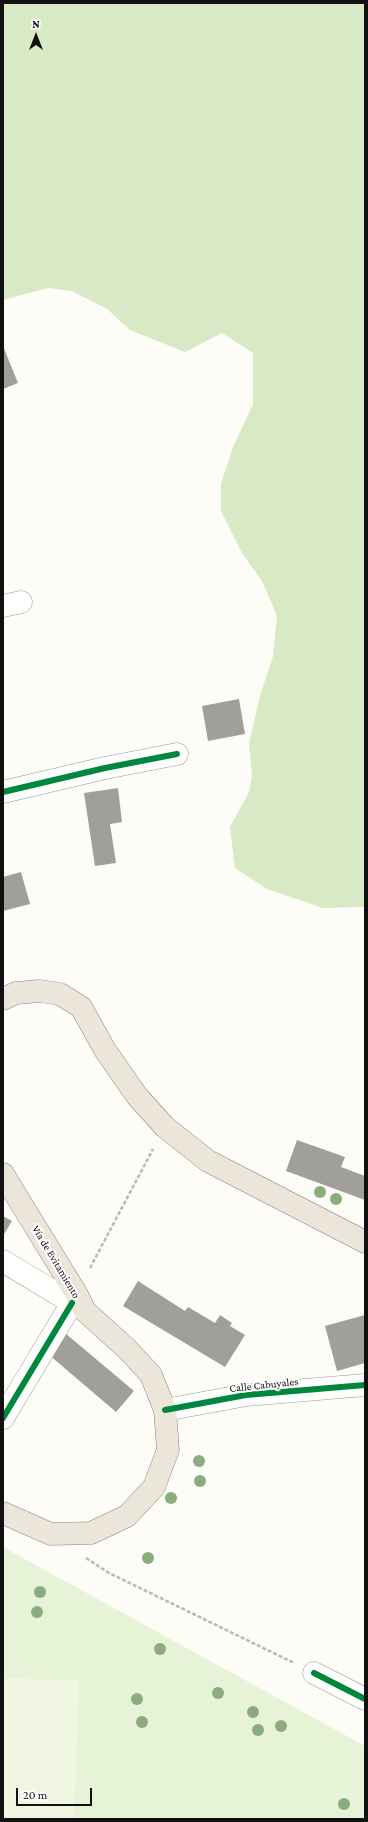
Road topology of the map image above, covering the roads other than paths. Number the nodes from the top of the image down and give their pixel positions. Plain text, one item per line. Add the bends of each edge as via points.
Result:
1 (177, 754) dead end
2 (3, 792) edge
3 (3, 1000) edge
4 (3, 1174) edge
5 (365, 1242) edge
6 (3, 1261) edge
7 (78, 1302) junction
8 (365, 1385) edge
9 (165, 1410) junction
10 (3, 1418) edge
11 (3, 1513) edge
12 (314, 1673) road end
13 (365, 1699) edge

1 - 2 street
3 - 5 highway via 16,993 40,991 60,994 81,1007 105,1050 138,1096 165,1127 208,1161
4 - 7 highway, Vía de Evitamiento
6 - 7 street
7 - 9 highway, Vía de Evitamiento via 151,1376
7 - 10 street
8 - 9 street, Calle Cabuyales via 246,1395
9 - 11 highway, Vía de Evitamiento via 168,1450 154,1487 127,1516 91,1533 51,1534
12 - 13 street

